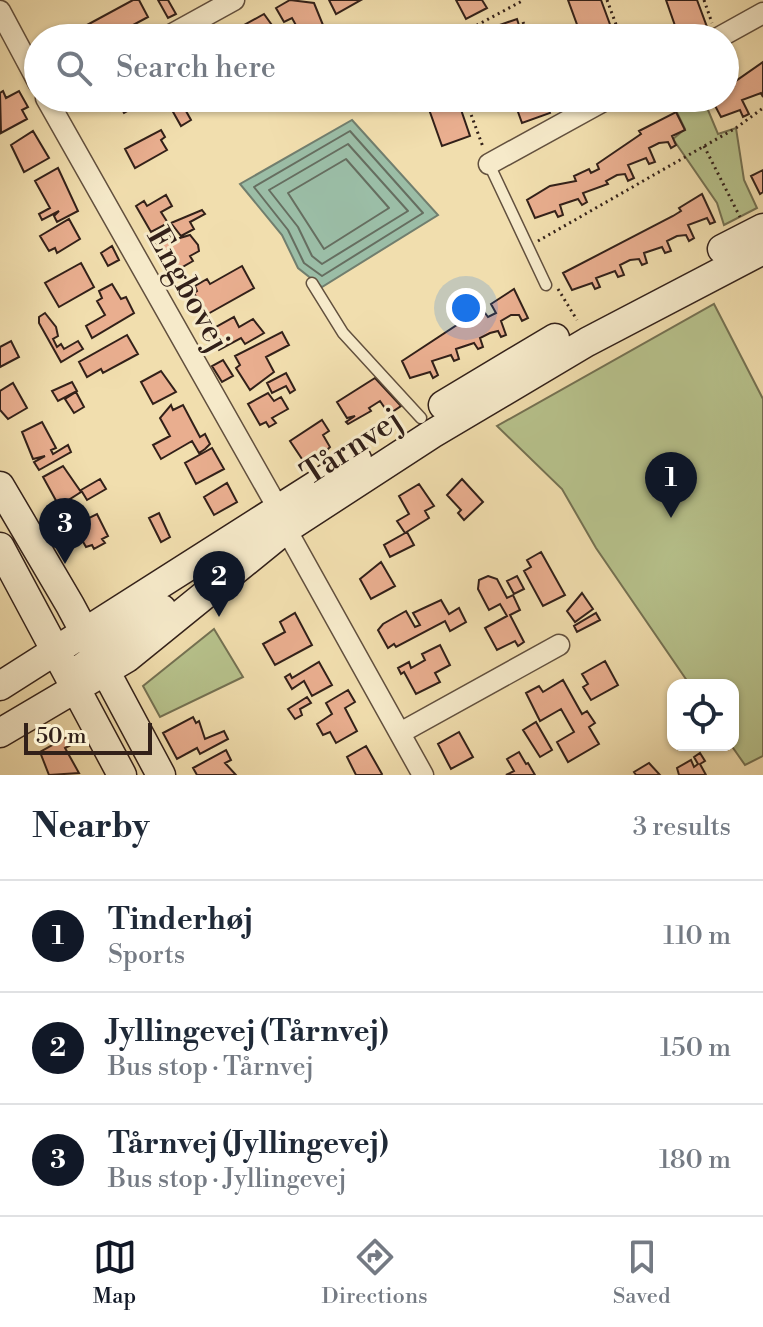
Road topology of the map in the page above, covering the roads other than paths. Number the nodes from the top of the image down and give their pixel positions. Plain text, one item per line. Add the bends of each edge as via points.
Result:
1 (234, 0) edge
2 (0, 11) edge
3 (763, 13) edge
4 (190, 24) edge
5 (739, 26) edge
6 (24, 56) edge
7 (57, 112) edge
8 (584, 112) edge
9 (489, 164) joint
10 (758, 238) edge
11 (312, 283) dead end
12 (546, 285) road end
13 (421, 418) junction
14 (0, 486) edge
15 (282, 519) junction
16 (0, 547) edge
17 (559, 645) dead end
18 (55, 652) junction
19 (96, 653) junction
20 (0, 686) edge
21 (75, 690) junction
22 (0, 733) edge
23 (400, 733) junction
24 (122, 775) edge
25 (161, 775) edge
26 (423, 775) edge

1 - 4 street
2 - 6 street
3 - 5 street
7 - 15 street, Engbovej
8 - 9 street
9 - 12 lane
10 - 13 street, Tårnvej via 579,324
10 - 15 street, Tårnvej
11 - 13 lane via 343,333
13 - 15 street, Tårnvej
14 - 19 street
15 - 19 street, Tårnvej via 223,545
15 - 19 street, Tårnvej via 161,634
15 - 23 street, Engbovej
16 - 18 street
17 - 23 street
18 - 19 street, Tårnvej
18 - 20 street, Tårnvej
18 - 21 street
19 - 21 street, Tårnvej
19 - 25 street
21 - 22 street, Tårnvej
21 - 24 street
23 - 26 street, Engbovej

